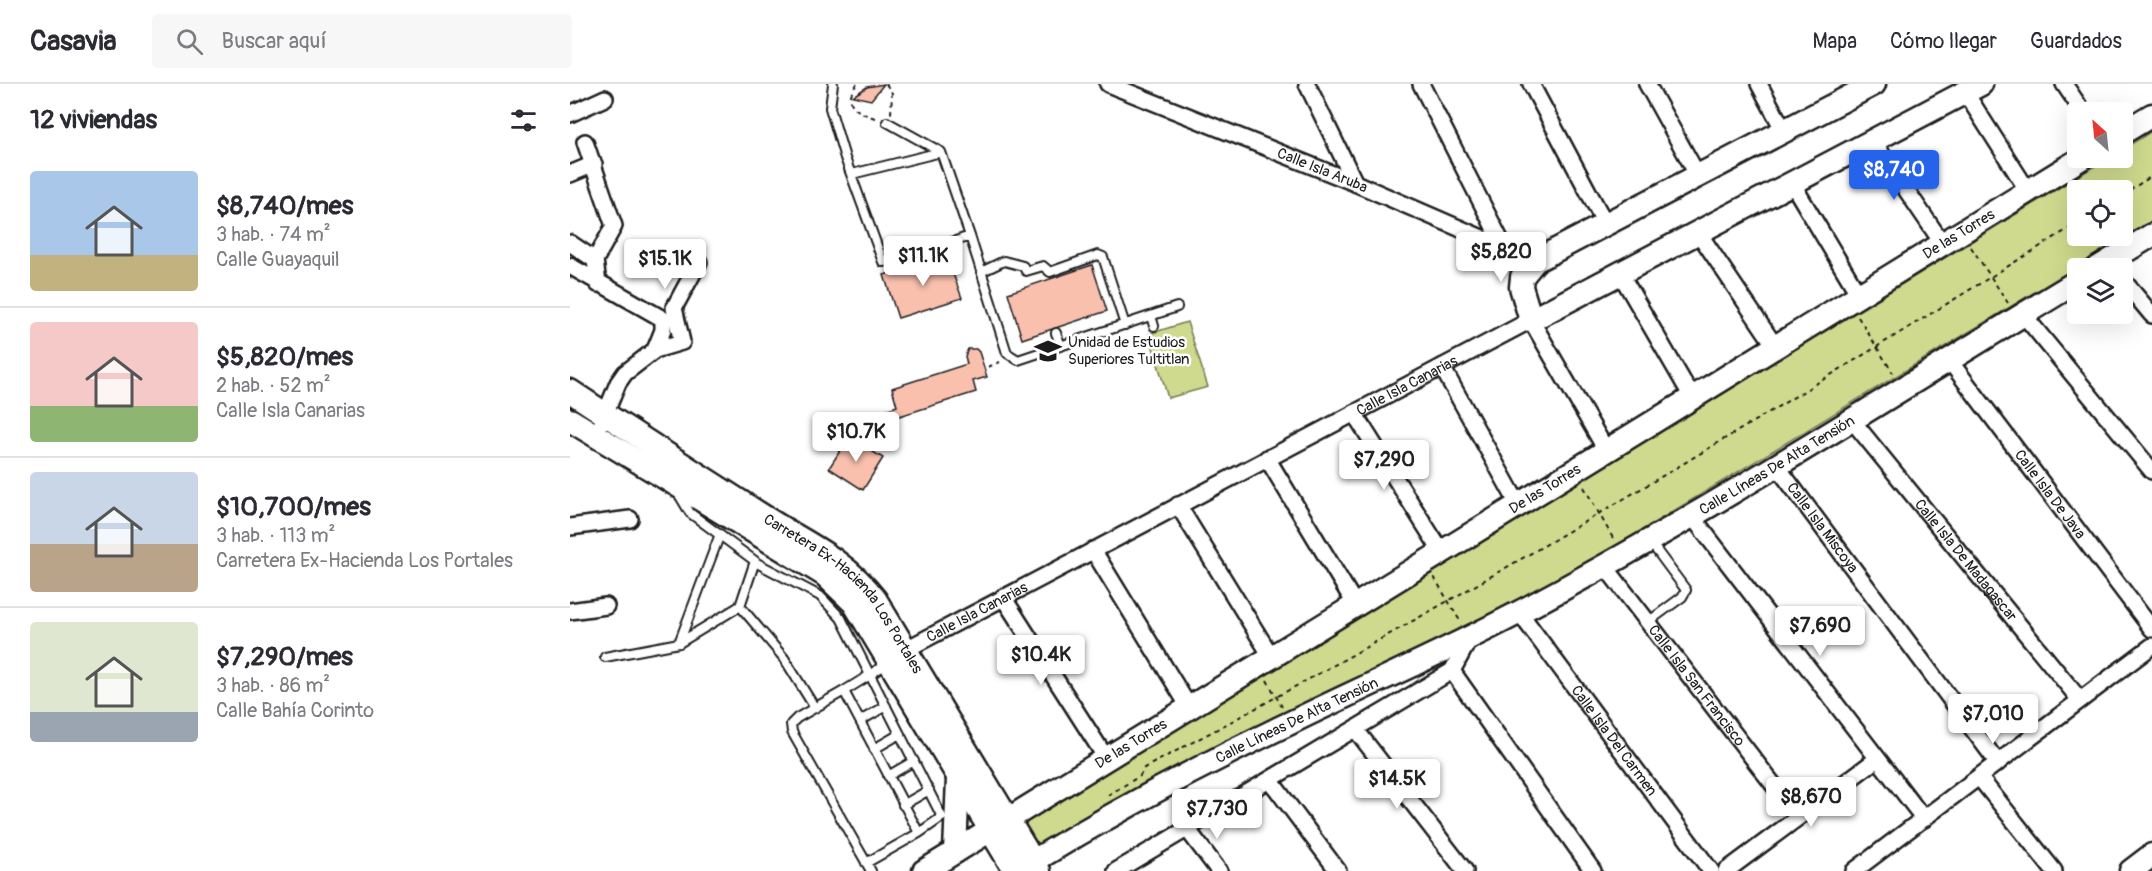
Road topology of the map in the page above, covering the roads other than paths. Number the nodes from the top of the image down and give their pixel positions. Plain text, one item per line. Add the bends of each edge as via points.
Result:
1 (833, 84) edge
2 (1108, 84) edge
3 (1306, 84) edge
4 (1421, 84) edge
5 (1531, 84) edge
6 (1647, 84) edge
7 (1759, 84) edge
8 (1872, 84) edge
9 (2064, 84) edge
10 (1973, 88) edge
11 (605, 98) dead end
12 (2076, 102) edge
13 (570, 114) edge
14 (2152, 115) edge
15 (887, 122) road end
16 (2133, 126) edge
17 (1784, 131) junction
18 (1873, 141) junction
19 (585, 142) dead end
20 (941, 152) junction
21 (594, 164) junction
22 (2067, 167) edge
23 (570, 174) edge
24 (852, 174) junction
25 (1698, 176) junction
26 (1355, 183) junction
27 (1792, 183) junction
28 (2028, 191) junction
29 (1606, 225) junction
30 (1698, 232) junction
31 (970, 236) junction
32 (2152, 236) edge
33 (1952, 238) junction
34 (570, 243) edge
35 (1506, 251) junction
36 (2125, 258) edge
37 (594, 260) junction
38 (1535, 261) junction
39 (699, 262) dead end
40 (570, 266) edge
41 (981, 272) junction
42 (1620, 273) junction
43 (598, 285) junction
44 (2067, 288) edge
45 (2133, 294) edge
46 (1854, 298) junction
47 (674, 308) junction
48 (1177, 308) dead end
49 (2152, 315) edge
50 (1151, 316) junction
51 (2020, 316) junction
52 (663, 319) junction
53 (1531, 320) junction
54 (1125, 325) junction
55 (1154, 326) dead end
56 (1056, 333) dead end
57 (1061, 346) junction
58 (1775, 346) junction
59 (655, 350) junction
60 (1948, 360) junction
61 (1442, 367) junction
62 (570, 391) edge
63 (1692, 397) junction
64 (1354, 413) junction
65 (606, 415) junction
66 (1851, 419) junction
67 (570, 420) edge
68 (628, 429) junction
69 (593, 434) junction
70 (616, 449) junction
71 (1605, 450) junction
72 (1267, 458) junction
73 (1776, 465) junction
74 (2152, 471) edge
75 (670, 482) junction
76 (1518, 504) junction
77 (1178, 505) junction
78 (1691, 515) junction
79 (630, 519) dead end
80 (570, 527) edge
81 (720, 534) junction
82 (1649, 540) junction
83 (1093, 550) junction
84 (1433, 556) junction
85 (1613, 560) junction
86 (755, 562) junction
87 (1003, 597) junction
88 (1355, 604) junction
89 (606, 606) dead end
90 (740, 606) junction
91 (570, 611) edge
92 (1519, 612) junction
93 (1648, 622) junction
94 (2152, 629) edge
95 (1470, 638) junction
96 (679, 643) junction
97 (2152, 646) edge
98 (605, 657) dead end
99 (1264, 660) junction
100 (887, 662) junction
101 (1452, 671) junction
102 (844, 691) junction
103 (2080, 700) junction
104 (886, 706) junction
105 (1189, 707) junction
106 (815, 708) junction
107 (860, 721) junction
108 (1356, 730) junction
109 (900, 734) junction
110 (874, 749) junction
111 (1106, 758) junction
112 (1877, 759) junction
113 (914, 760) junction
114 (1998, 763) junction
115 (888, 776) junction
116 (958, 777) junction
117 (1979, 777) junction
118 (1270, 780) junction
119 (929, 790) junction
120 (903, 805) junction
121 (1790, 805) dead end
122 (1924, 819) junction
123 (999, 824) junction
124 (1188, 830) junction
125 (919, 833) junction
126 (955, 852) junction
127 (2152, 855) edge
128 (866, 862) junction
129 (1026, 869) edge
130 (871, 871) edge
131 (924, 871) edge
132 (1116, 871) edge
133 (1219, 871) edge
134 (1338, 871) edge
135 (1465, 871) edge
136 (1593, 871) edge
137 (1711, 871) edge
138 (1726, 871) edge
139 (1854, 871) edge
140 (2054, 871) edge
141 (2131, 871) edge

1 - 24 lane via 829,103
2 - 26 street, Calle Isla Aruba
3 - 26 street
4 - 35 street
5 - 29 street
6 - 25 street
7 - 17 street
8 - 17 main road
9 - 12 street
10 - 18 main road
10 - 28 street
11 - 13 street
14 - 16 main road
15 - 20 lane
17 - 25 main road
18 - 27 main road
18 - 33 street
19 - 21 street
20 - 24 lane
20 - 31 lane
21 - 23 street
21 - 37 street via 614,225
22 - 28 main road, De las Torres
24 - 31 lane via 883,262 907,258
25 - 29 main road
26 - 35 street, Calle Isla Aruba
27 - 30 main road
27 - 46 street
28 - 33 main road, De las Torres
29 - 38 main road
30 - 42 main road
30 - 58 street
31 - 41 lane
32 - 36 main road
33 - 46 main road, De las Torres
34 - 37 street
35 - 38 street, Calle Isla Aruba
37 - 43 street
38 - 53 main road via 1524,270 1521,287
39 - 47 street
40 - 43 street
41 - 54 lane via 1005,261 1023,266 1027,275 1043,267 1050,272 1098,255 1103,257
41 - 57 lane via 1006,353 1011,358 1018,360
42 - 53 main road
42 - 63 street
43 - 52 street
44 - 51 main road, Calle Líneas De Alta Tensión
45 - 49 street
46 - 58 main road, De las Torres
47 - 52 street
47 - 59 street via 682,342
48 - 50 lane
50 - 54 lane
50 - 55 lane
51 - 60 main road, Calle Líneas De Alta Tensión
51 - 74 street
52 - 59 street
53 - 61 street, Calle Isla Canarias
53 - 71 street
54 - 57 lane
56 - 57 lane
58 - 63 main road, De las Torres
59 - 65 street via 618,383
60 - 66 main road, Calle Líneas De Alta Tensión
60 - 94 street, Calle Isla De Java
61 - 64 street, Calle Isla Canarias
61 - 76 street
62 - 65 main road, Carretera Ex-Hacienda Los Portales
63 - 71 main road, De las Torres
64 - 72 street, Calle Isla Canarias
64 - 84 street
65 - 68 main road, Carretera Ex-Hacienda Los Portales
65 - 69 street
66 - 73 main road, Calle Líneas De Alta Tensión
66 - 103 street, Calle Isla De Madagascar
67 - 69 main road, Carretera Ex-Hacienda Los Portales
68 - 70 main road
68 - 100 main road, Carretera Ex-Hacienda Los Portales via 846,566 875,599
69 - 70 main road, Carretera Ex-Hacienda Los Portales
70 - 75 main road, Carretera Ex-Hacienda Los Portales
71 - 76 main road, De las Torres
72 - 77 street, Calle Isla Canarias
72 - 88 street
73 - 78 main road, Calle Líneas De Alta Tensión
73 - 114 street, Calle Isla Miscoya
75 - 81 lane via 690,513
75 - 100 main road, Carretera Ex-Hacienda Los Portales via 825,575 854,603
76 - 84 main road, De las Torres
77 - 83 street, Calle Isla Canarias
77 - 99 street
78 - 82 main road, Calle Líneas De Alta Tensión
78 - 112 street
79 - 80 street
81 - 86 lane
81 - 96 lane
82 - 85 main road, Calle Líneas De Alta Tensión
82 - 93 lane via 1686,590
83 - 87 street, Calle Isla Canarias
83 - 105 street
84 - 88 main road, De las Torres
85 - 92 main road, Calle Líneas De Alta Tensión
85 - 93 street, Calle Isla San Francisco
86 - 90 lane
86 - 100 lane via 820,596
87 - 100 street, Calle Isla Canarias
87 - 111 street
88 - 99 main road, De las Torres
89 - 91 street
90 - 96 lane
90 - 106 lane via 784,658
92 - 95 main road, Calle Líneas De Alta Tensión
92 - 137 street, Calle Isla Del Carmen
93 - 121 street, Calle Isla San Francisco
95 - 101 street, Calle Líneas De Alta Tensión
95 - 129 main road, Calle Líneas De Alta Tensión via 1141,798
96 - 98 lane
97 - 103 street
99 - 105 main road, De las Torres
100 - 102 lane
100 - 104 lane
100 - 116 main road, Carretera Ex-Hacienda Los Portales
100 - 123 main road, Carretera Ex-Hacienda Los Portales
101 - 108 street, Calle Líneas De Alta Tensión
101 - 136 street
102 - 106 lane
102 - 107 lane
103 - 114 street
104 - 107 lane
104 - 109 lane
105 - 111 main road, De las Torres
106 - 128 lane via 791,724 792,732
107 - 110 lane
108 - 118 street, Calle Líneas De Alta Tensión
108 - 135 street
109 - 110 lane
109 - 113 lane
110 - 115 lane
111 - 123 main road, De las Torres
112 - 122 street
112 - 138 street
113 - 115 lane
113 - 119 lane
114 - 117 street
115 - 120 lane
116 - 123 main road, Carretera Ex-Hacienda Los Portales
116 - 126 main road
117 - 122 street
117 - 140 street
118 - 124 street, Calle Líneas De Alta Tensión
118 - 134 street
119 - 120 lane
119 - 125 lane via 942,817
120 - 125 lane
122 - 139 street
123 - 126 main road, De las Torres
123 - 129 main road, Carretera Ex-Hacienda Los Portales
124 - 132 street, Calle Líneas De Alta Tensión
124 - 133 street
125 - 128 lane
126 - 131 main road, De las Torres
127 - 141 main road
128 - 130 lane

